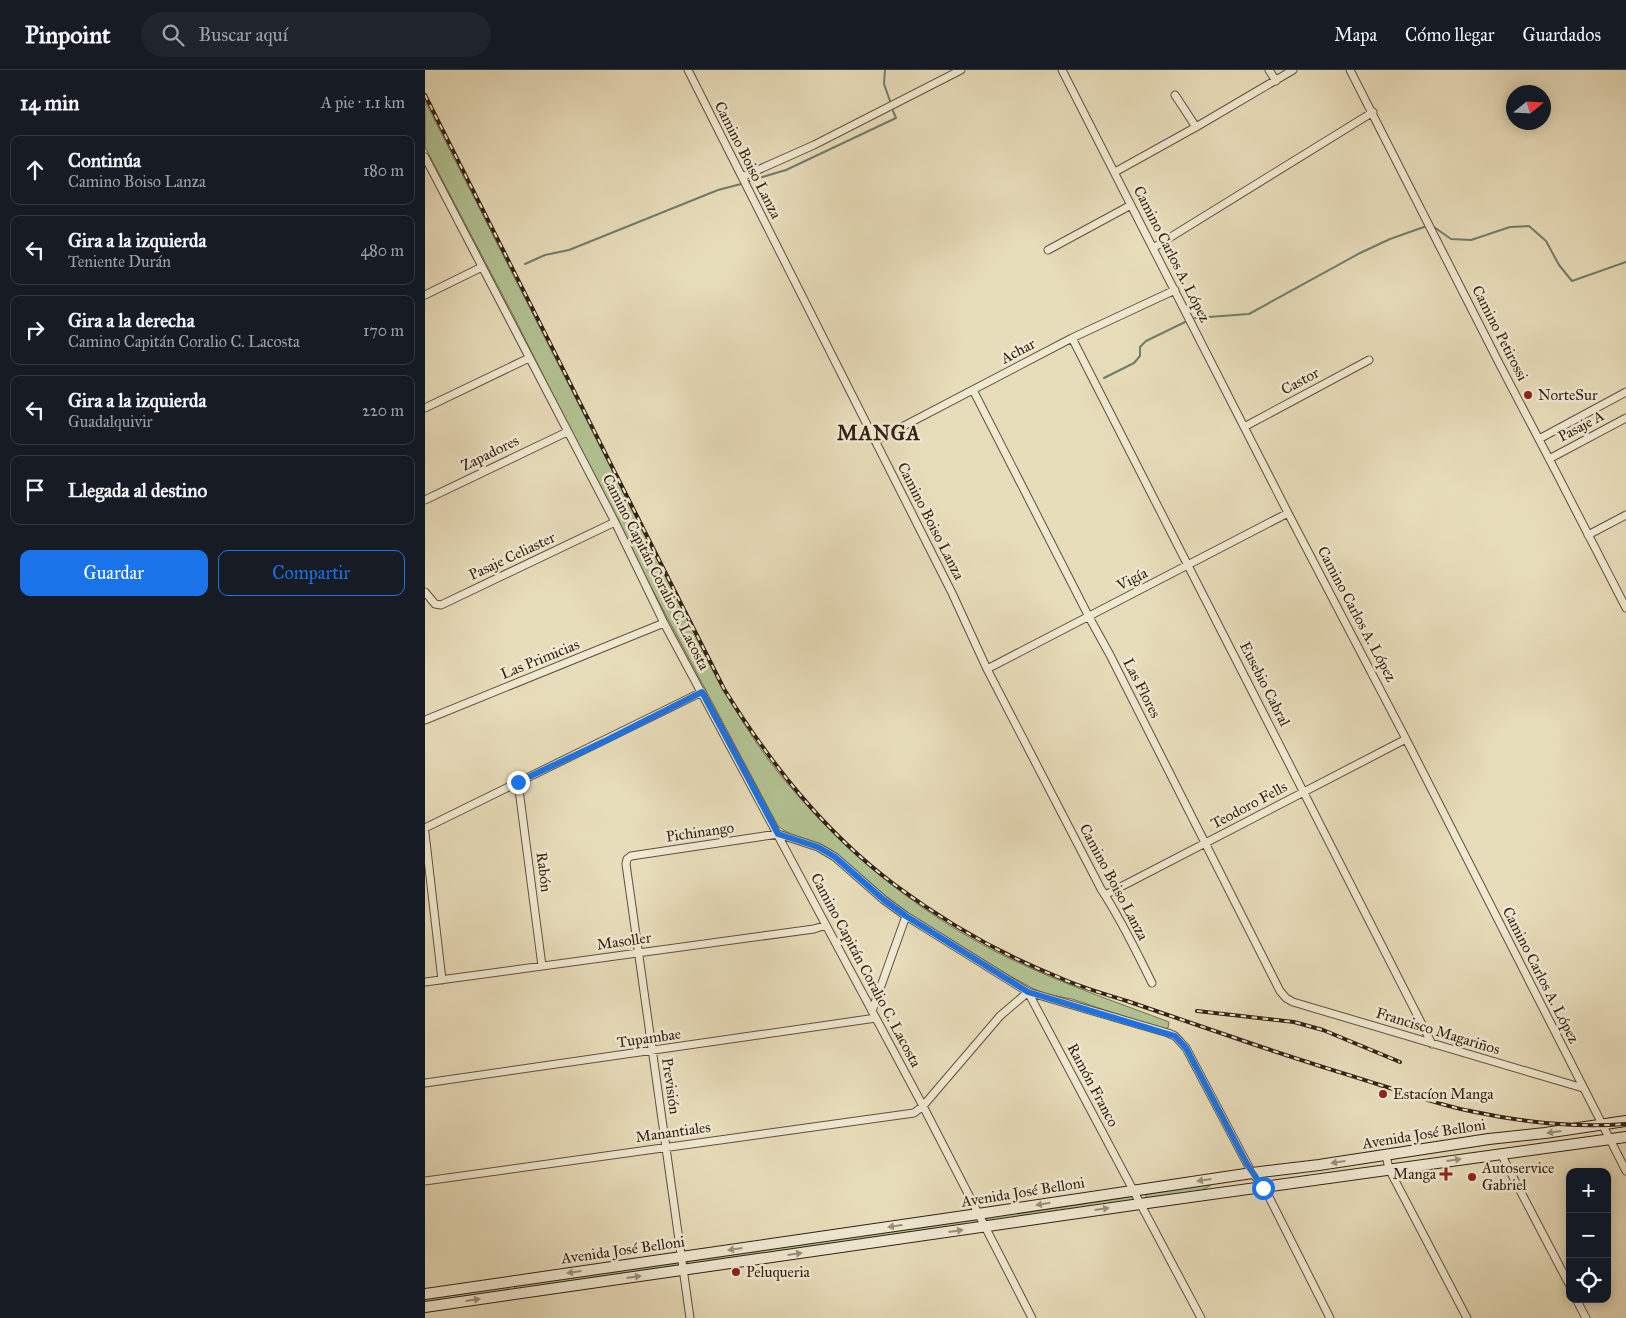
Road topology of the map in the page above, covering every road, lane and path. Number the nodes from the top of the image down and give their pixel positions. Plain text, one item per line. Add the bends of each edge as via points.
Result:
1 (687, 70) edge
2 (961, 70) edge
3 (1062, 70) edge
4 (1269, 70) edge
5 (1293, 70) edge
6 (1350, 70) edge
7 (1276, 81) junction
8 (1175, 95) dead end
9 (1373, 112) junction
10 (1196, 127) junction
11 (425, 157) edge
12 (1115, 172) junction
13 (742, 177) junction
14 (1131, 205) junction
15 (1153, 248) junction
16 (1048, 250) dead end
17 (482, 267) junction
18 (1175, 290) junction
19 (425, 295) edge
20 (1072, 338) junction
21 (529, 358) junction
22 (1369, 360) dead end
23 (973, 390) junction
24 (1626, 392) edge
25 (425, 408) edge
26 (1626, 418) edge
27 (1244, 427) junction
28 (567, 432) junction
29 (1539, 439) junction
30 (875, 441) junction
31 (1549, 459) junction
32 (425, 500) edge
33 (1288, 513) junction
34 (1626, 515) edge
35 (615, 522) junction
36 (1588, 536) junction
37 (1189, 565) junction
38 (425, 592) edge
39 (1626, 608) edge
40 (1089, 617) junction
41 (665, 623) junction
42 (987, 669) junction
43 (702, 692) junction
44 (425, 720) edge
45 (1406, 739) junction
46 (518, 782) junction
47 (1304, 792) junction
48 (425, 828) edge
49 (425, 833) edge
50 (778, 834) junction
51 (1206, 844) junction
52 (627, 859) joint
53 (1105, 895) junction
54 (906, 916) junction
55 (826, 925) junction
56 (639, 953) junction
57 (542, 966) junction
58 (443, 980) junction
59 (425, 982) edge
60 (1152, 983) dead end
61 (1028, 992) junction
62 (1286, 998) joint
63 (872, 1011) junction
64 (876, 1018) junction
65 (1432, 1044) junction
66 (653, 1051) junction
67 (425, 1083) edge
68 (1583, 1088) junction
69 (923, 1106) junction
70 (1626, 1121) edge
71 (1602, 1125) junction
72 (1626, 1130) edge
73 (1626, 1138) edge
74 (1609, 1140) junction
75 (666, 1147) junction
76 (1540, 1149) junction
77 (1501, 1154) junction
78 (1386, 1155) junction
79 (1319, 1165) junction
80 (1389, 1169) junction
81 (1626, 1171) edge
82 (1252, 1173) junction
83 (425, 1181) edge
84 (1263, 1188) junction
85 (1133, 1190) junction
86 (1210, 1194) junction
87 (1140, 1204) junction
88 (978, 1214) junction
89 (985, 1227) junction
90 (682, 1257) junction
91 (683, 1270) junction
92 (1566, 1278) edge
93 (510, 1282) junction
94 (425, 1294) edge
95 (512, 1294) junction
96 (1579, 1303) edge
97 (425, 1307) edge
98 (690, 1318) edge
99 (1031, 1318) edge
100 (1201, 1318) edge
101 (1330, 1318) edge
102 (1467, 1318) edge
103 (1586, 1318) edge

1 - 13 street, Camino Boiso Lanza
2 - 13 street via 815,145
3 - 12 street, Camino Carlos A. López
4 - 7 street
5 - 7 street
6 - 9 street, Camino Petirossi
7 - 10 street
8 - 10 street
9 - 15 street
9 - 29 street, Camino Petirossi
10 - 12 street
11 - 17 street, Camino Capitán Coralio C. Lacosta
12 - 14 street, Camino Carlos A. López
13 - 30 street, Camino Boiso Lanza
14 - 15 street, Camino Carlos A. López
14 - 16 street
15 - 18 street, Camino Carlos A. López
17 - 19 street
17 - 21 street, Camino Capitán Coralio C. Lacosta
18 - 20 street, Achar
18 - 27 street, Camino Carlos A. López
20 - 23 street, Achar
20 - 37 street, Eusebio Cabral
21 - 25 street
21 - 28 street, Camino Capitán Coralio C. Lacosta
22 - 27 street, Castor
23 - 30 street, Achar
23 - 40 street, Las Flores
24 - 29 street
26 - 31 street, Pasaje A
27 - 33 street, Camino Carlos A. López
28 - 32 street, Zapadores
28 - 35 street, Camino Capitán Coralio C. Lacosta
29 - 31 street, Camino Petirossi
30 - 42 street, Camino Boiso Lanza
31 - 36 street, Camino Petirossi
33 - 37 street, Vigía
33 - 45 street, Camino Carlos A. López
34 - 36 street
35 - 38 street, Pasaje Celiaster via 441,605 435,604
35 - 41 street, Camino Capitán Coralio C. Lacosta
36 - 39 street, Camino Petirossi
37 - 40 street, Vigía
37 - 47 street, Eusebio Cabral
40 - 42 street, Vigía
40 - 51 street, Las Flores
41 - 43 street, Camino Capitán Coralio C. Lacosta
41 - 44 street, Las Primicias
42 - 53 street, Camino Boiso Lanza
43 - 46 street
43 - 50 street, Camino Capitán Coralio C. Lacosta
45 - 47 street, Teodoro Fells
45 - 68 street, Camino Carlos A. López
46 - 48 street
46 - 57 street, Rabón
47 - 51 street, Teodoro Fells
47 - 65 street, Eusebio Cabral
49 - 58 street
50 - 52 street, Pichinango
50 - 54 street via 818,847 835,857
50 - 55 street, Camino Capitán Coralio C. Lacosta
51 - 53 street, Teodoro Fells
51 - 62 street, Las Flores
52 - 56 street, Previsión
53 - 60 street, Camino Boiso Lanza
54 - 61 street
54 - 63 street
55 - 56 street, Masoller
55 - 63 street, Camino Capitán Coralio C. Lacosta
56 - 57 street, Masoller
56 - 66 street, Previsión
57 - 58 street, Masoller
58 - 59 street, Masoller
61 - 69 street via 1000,1016
61 - 82 street via 1168,1033 1181,1040
61 - 85 street, Ramón Franco
62 - 65 street, Francisco Magariños
63 - 64 street, Camino Capitán Coralio C. Lacosta
64 - 66 street, Tupambae
64 - 69 street, Camino Capitán Coralio C. Lacosta
65 - 68 street, Francisco Magariños
66 - 67 street, Tupambae
66 - 75 street, Previsión
68 - 71 street, Camino Carlos A. López
69 - 75 street, Manantiales via 914,1113
69 - 88 street, Camino Capitán Coralio C. Lacosta
70 - 71 main road, Avenida José Belloni
71 - 74 street, Camino Carlos A. López
71 - 76 main road via 1595,1137 1548,1143
71 -> 78 main road, Avenida José Belloni
72 - 74 main road
73 - 74 main road, Avenida José Belloni
74 - 76 main road, Avenida José Belloni
74 - 81 street, Camino Carlos A. López
75 - 83 street, Manantiales
75 - 90 street, Previsión
76 - 77 main road, Avenida José Belloni
80 -> 77 main road, Avenida José Belloni
77 - 92 street
78 -> 79 main road, Avenida José Belloni
78 - 80 street
79 - 82 main road, Avenida José Belloni
79 - 84 main road via 1307,1172 1266,1178
80 - 84 main road, Avenida José Belloni
80 - 102 street
82 - 84 street
82 -> 85 main road, Avenida José Belloni
82 - 86 main road via 1248,1184 1223,1187
84 - 86 main road, Avenida José Belloni
84 - 101 street
85 - 87 street, Ramón Franco
85 -> 88 main road, Avenida José Belloni
86 - 87 main road, Avenida José Belloni
89 -> 87 main road, Avenida José Belloni
87 - 100 street, Ramón Franco
88 - 89 street, Camino Capitán Coralio C. Lacosta
88 -> 90 main road, Avenida José Belloni
91 -> 89 main road, Avenida José Belloni
89 - 99 street, Camino Capitán Coralio C. Lacosta
90 - 91 street, Previsión
90 -> 93 main road, Avenida José Belloni
95 -> 91 main road, Avenida José Belloni
91 - 98 street, Previsión
93 - 94 main road, Avenida José Belloni
93 - 95 main road
97 -> 95 main road, Avenida José Belloni
96 - 103 street

